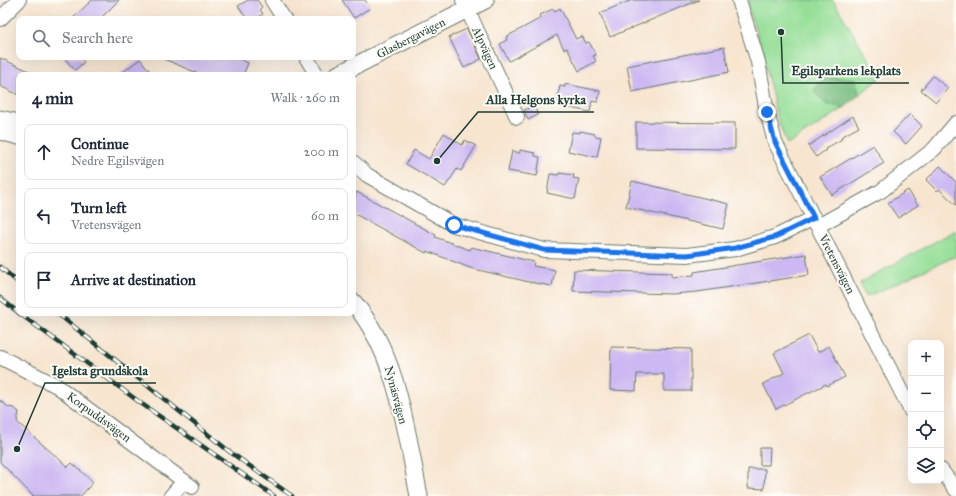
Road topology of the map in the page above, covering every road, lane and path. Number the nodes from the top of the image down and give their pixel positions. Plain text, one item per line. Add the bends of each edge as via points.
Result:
1 (19, 0) edge
2 (272, 0) edge
3 (486, 0) edge
4 (739, 0) edge
5 (465, 5) edge
6 (282, 16) edge
7 (0, 19) edge
8 (308, 60) edge
9 (315, 72) edge
10 (342, 72) edge
11 (517, 117) dead end
12 (0, 119) edge
13 (16, 123) edge
14 (956, 123) edge
15 (0, 131) edge
16 (16, 135) edge
17 (356, 165) edge
18 (816, 222) junction
19 (356, 306) edge
20 (0, 358) edge
21 (908, 405) edge
22 (944, 474) edge
23 (956, 490) edge
24 (171, 496) edge
25 (419, 496) edge

1 - 7 street
2 - 6 street
3 - 5 street, Glasbergavägen
4 - 18 street, Vretensvägen via 758,62 775,142
5 - 10 street, Glasbergavägen
5 - 11 street, Alpvägen
8 - 9 street
12 - 13 street
14 - 18 street via 934,149 881,191
15 - 16 street
17 - 18 street via 367,175 454,225 544,250 687,255 735,248
18 - 21 street, Vretensvägen
19 - 25 street, Nynäsvägen via 373,331 390,367 398,393
20 - 24 street, Korpuddsvägen via 57,386 188,484
22 - 23 street

